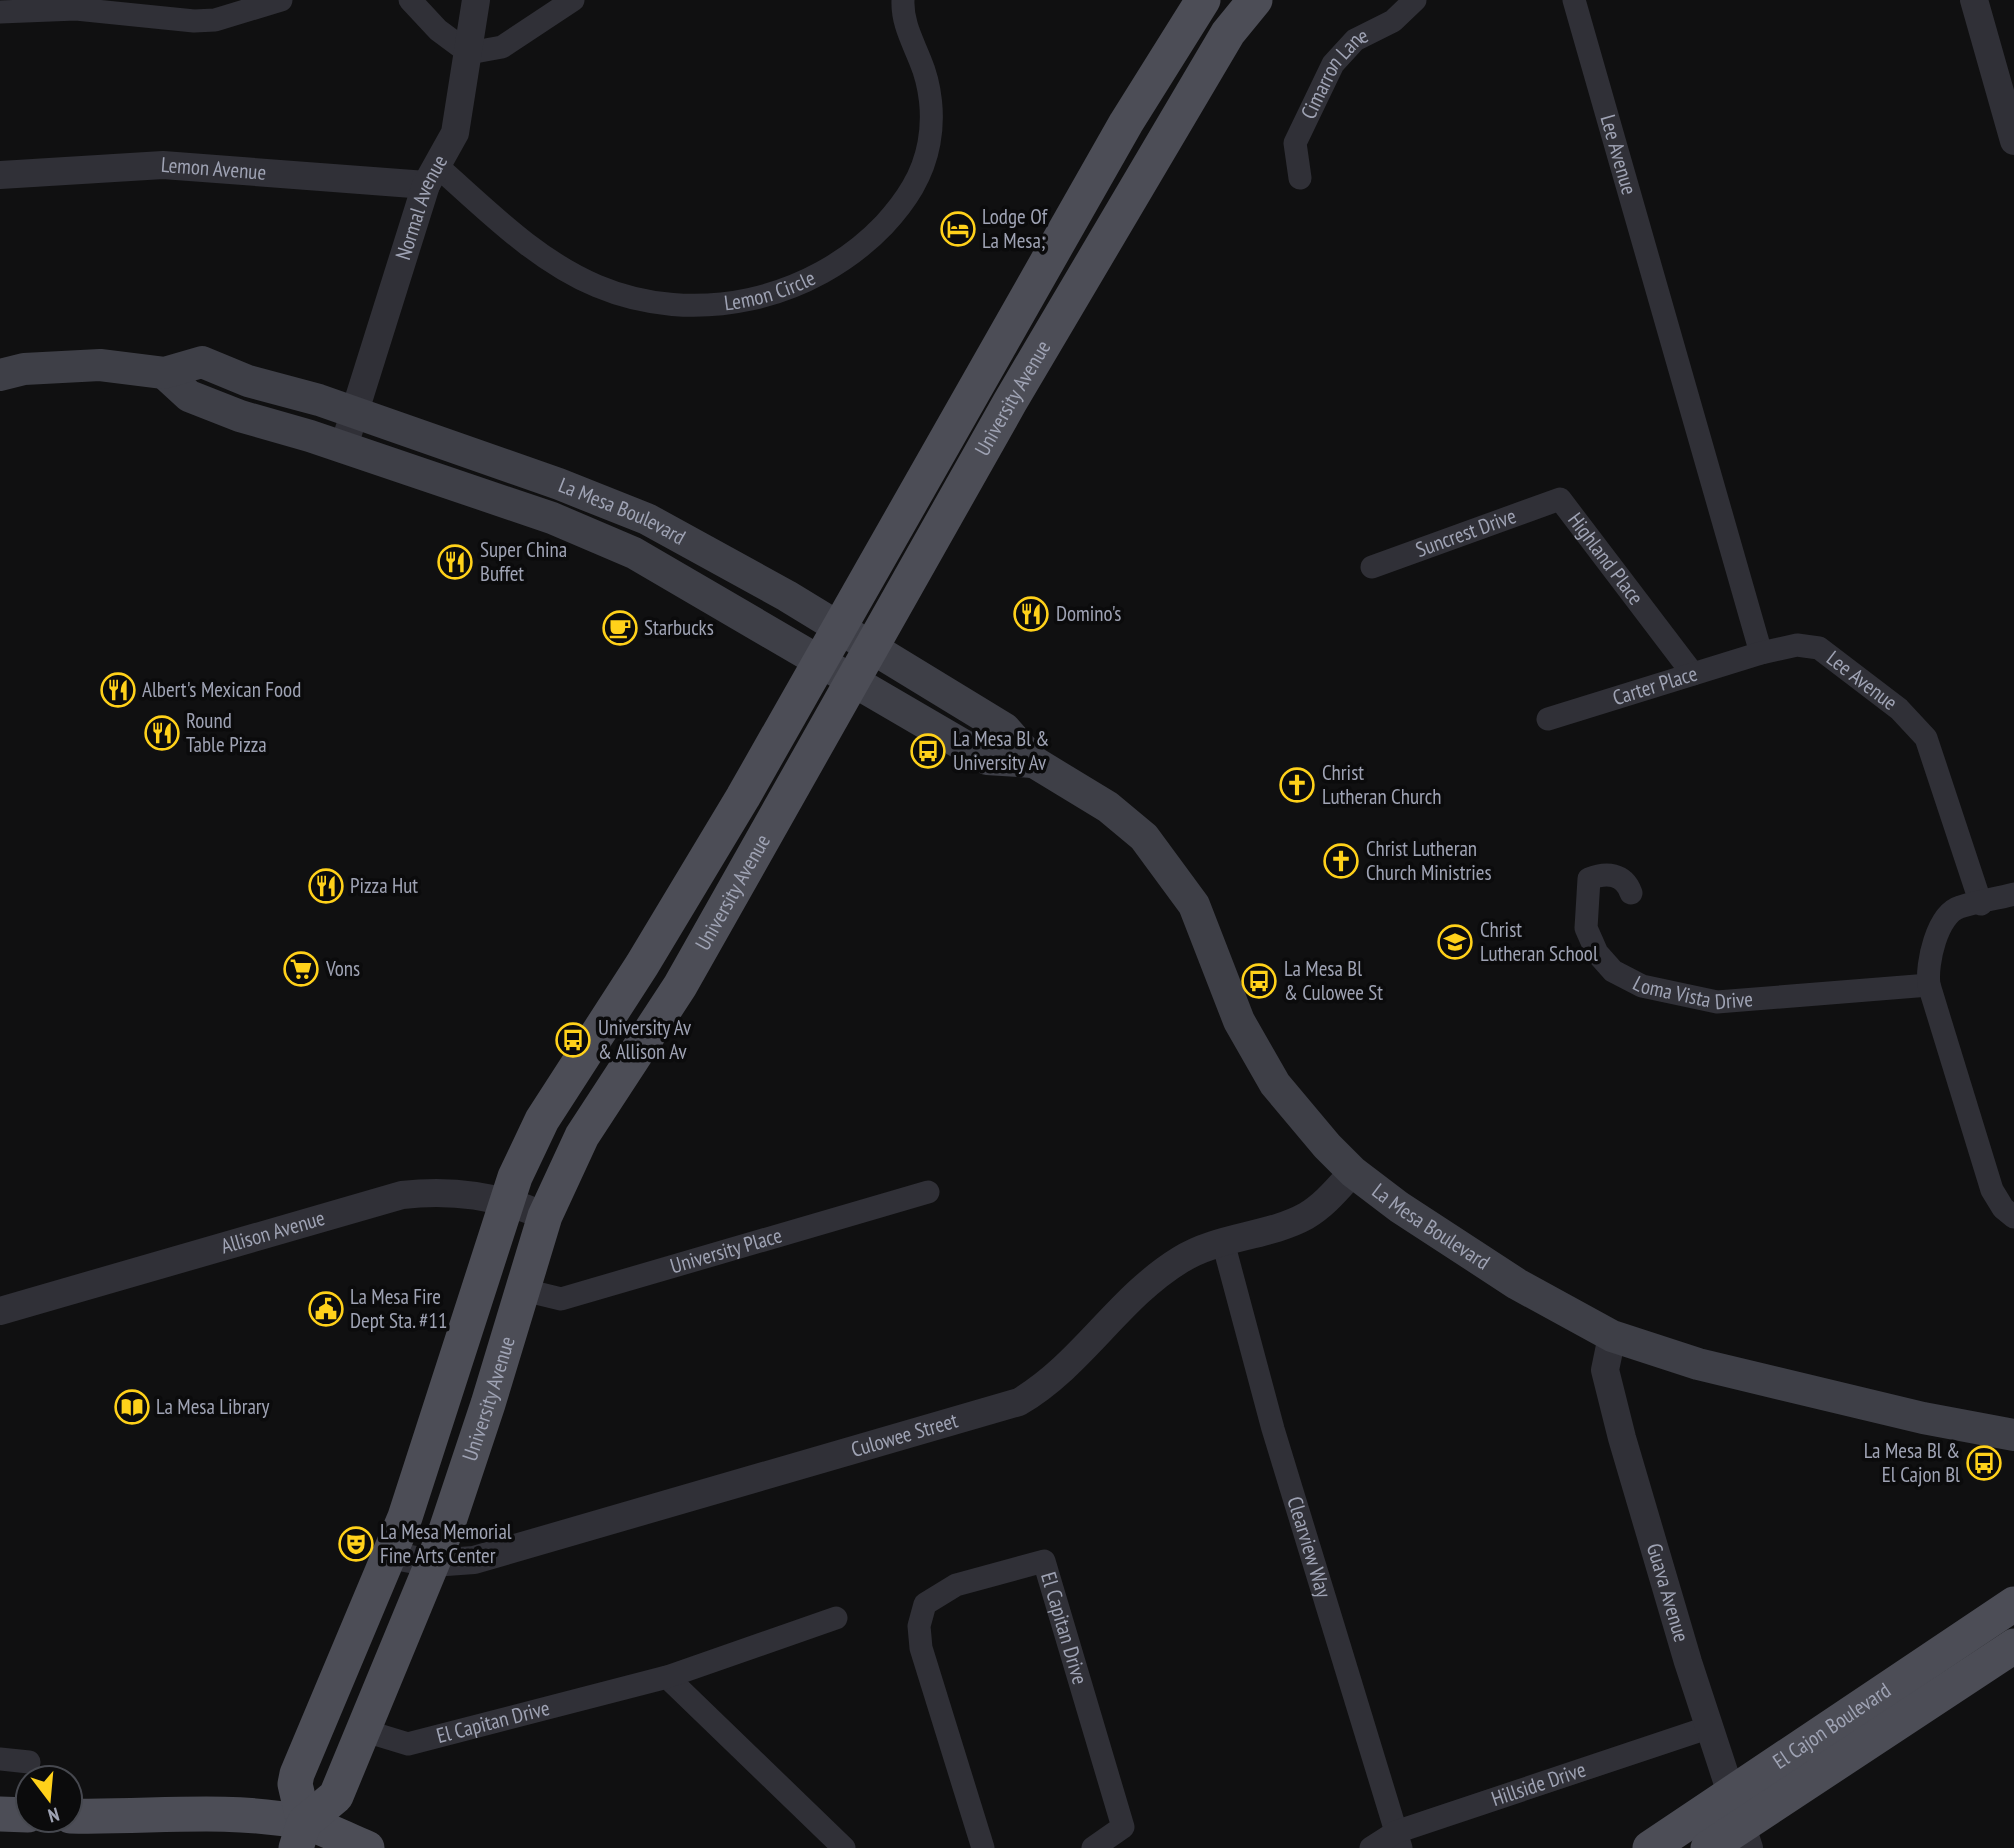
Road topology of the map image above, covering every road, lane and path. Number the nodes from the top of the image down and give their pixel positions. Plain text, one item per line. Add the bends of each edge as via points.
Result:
1 (281, 0) edge
2 (410, 0) edge
3 (476, 0) edge
4 (573, 0) edge
5 (903, 0) edge
6 (1203, 0) edge
7 (1255, 0) edge
8 (1415, 0) edge
9 (1574, 0) edge
10 (1974, 0) edge
11 (0, 12) edge
12 (469, 53) junction
13 (2014, 141) edge
14 (0, 175) edge
15 (431, 176) junction
16 (1300, 178) dead end
17 (164, 373) junction
18 (0, 374) edge
19 (354, 413) junction
20 (343, 449) junction
21 (1560, 499) joint
22 (1372, 567) dead end
23 (840, 628) junction
24 (873, 648) junction
25 (1761, 653) junction
26 (821, 661) junction
27 (1693, 674) junction
28 (854, 681) junction
29 (1548, 719) dead end
30 (1034, 762) junction
31 (1631, 893) dead end
32 (2014, 894) edge
33 (1981, 904) junction
34 (1929, 985) junction
35 (1353, 1172) junction
36 (928, 1192) dead end
37 (507, 1200) junction
38 (545, 1216) junction
39 (2014, 1217) edge
40 (1223, 1242) junction
41 (524, 1290) junction
42 (0, 1311) edge
43 (1612, 1336) junction
44 (2014, 1435) edge
45 (389, 1555) junction
46 (432, 1563) junction
47 (2014, 1604) edge
48 (836, 1618) dead end
49 (2014, 1646) edge
50 (667, 1677) junction
51 (1710, 1727) junction
52 (362, 1730) junction
53 (0, 1759) edge
54 (29, 1762) dead end
55 (84, 1816) edge
56 (1740, 1823) edge
57 (300, 1835) edge
58 (1398, 1840) edge
59 (367, 1848) edge
60 (844, 1848) edge
61 (983, 1848) edge
62 (1093, 1848) edge
63 (1371, 1848) edge
64 (1650, 1848) edge
65 (1708, 1848) edge

1 - 11 street via 215,20 194,21 76,9
2 - 12 street via 438,30
3 - 12 street, Normal Avenue
4 - 12 street via 502,47
5 - 15 street, Lemon Circle via 902,13 931,103 930,141 919,175 895,213 855,251 782,291 730,303 677,305 624,295 541,254
6 - 23 main road, University Avenue via 1113,147
7 - 24 main road, University Avenue via 1228,33 1010,402
8 - 16 street, Cimarron Lane via 1393,21 1355,40 1333,64 1295,143
9 - 25 street, Lee Avenue
10 - 13 street
12 - 15 street, Normal Avenue via 454,133
14 - 15 street, Lemon Avenue via 163,165
15 - 19 street, Normal Avenue
17 - 18 main road, La Mesa Boulevard via 100,365
17 - 19 main road, La Mesa Boulevard via 202,362
17 - 20 main road, La Mesa Boulevard via 189,396
19 - 20 street, Normal Avenue
19 - 23 main road, La Mesa Boulevard via 647,519
20 - 26 main road, La Mesa Boulevard via 552,518 634,553
21 - 22 street, Suncrest Drive
21 - 27 street, Highland Place
23 - 24 main road, La Mesa Boulevard
23 - 26 main road, University Avenue
24 - 28 main road, University Avenue
24 - 30 main road, La Mesa Boulevard via 1005,729
25 - 27 street, Carter Place
25 - 33 street, Lee Avenue via 1797,645 1818,648 1899,709 1926,738
26 - 28 main road, La Mesa Boulevard
26 - 37 main road, University Avenue via 649,953 542,1121
27 - 29 street, Carter Place
28 - 30 main road, La Mesa Boulevard via 987,759
28 - 38 main road, University Avenue via 680,986 582,1136
30 - 35 main road, La Mesa Boulevard via 1108,807 1144,837 1167,865 1194,905 1256,1054 1298,1113
31 - 34 street, Loma Vista Drive via 1618,876 1601,874 1589,880 1586,928 1597,953 1613,971 1642,986 1717,1002
32 - 33 street
33 - 34 street via 1957,907 1940,927 1926,967
34 - 39 street via 1992,1190
35 - 40 street, Culowee Street via 1305,1217
35 - 43 main road, La Mesa Boulevard via 1517,1284
36 - 41 street, University Place via 561,1299
37 - 38 street, Allison Avenue
37 - 42 street, Allison Avenue via 402,1195
37 - 45 main road, University Avenue via 445,1398
38 - 41 main road, University Avenue
40 - 46 street, Culowee Street via 1182,1258 1145,1284 1071,1362 1043,1388 1019,1402 474,1560
40 - 58 street, Clearview Way via 1273,1429
41 - 46 main road, University Avenue
43 - 44 main road, La Mesa Boulevard via 1698,1364
43 - 51 street, Guava Avenue via 1605,1365 1612,1401
45 - 46 street, Culowee Street
45 - 57 main road, University Avenue via 297,1774
46 - 52 main road, University Avenue
47 - 56 main road, El Cajon Boulevard
48 - 50 street, El Capitan Drive
49 - 56 main road, El Cajon Boulevard
50 - 52 street, El Capitan Drive via 408,1744
50 - 60 street
51 - 56 street, Guava Avenue
51 - 58 street, Hillside Drive
52 - 57 main road, University Avenue via 337,1796
53 - 54 street
55 - 57 main road via 207,1811
56 - 64 main road, El Cajon Boulevard
56 - 65 main road, El Cajon Boulevard
57 - 59 main road
58 - 63 street, Hillside Drive
61 - 62 street, El Capitan Drive via 921,1648 919,1626 925,1604 956,1585 1044,1560 1123,1827

